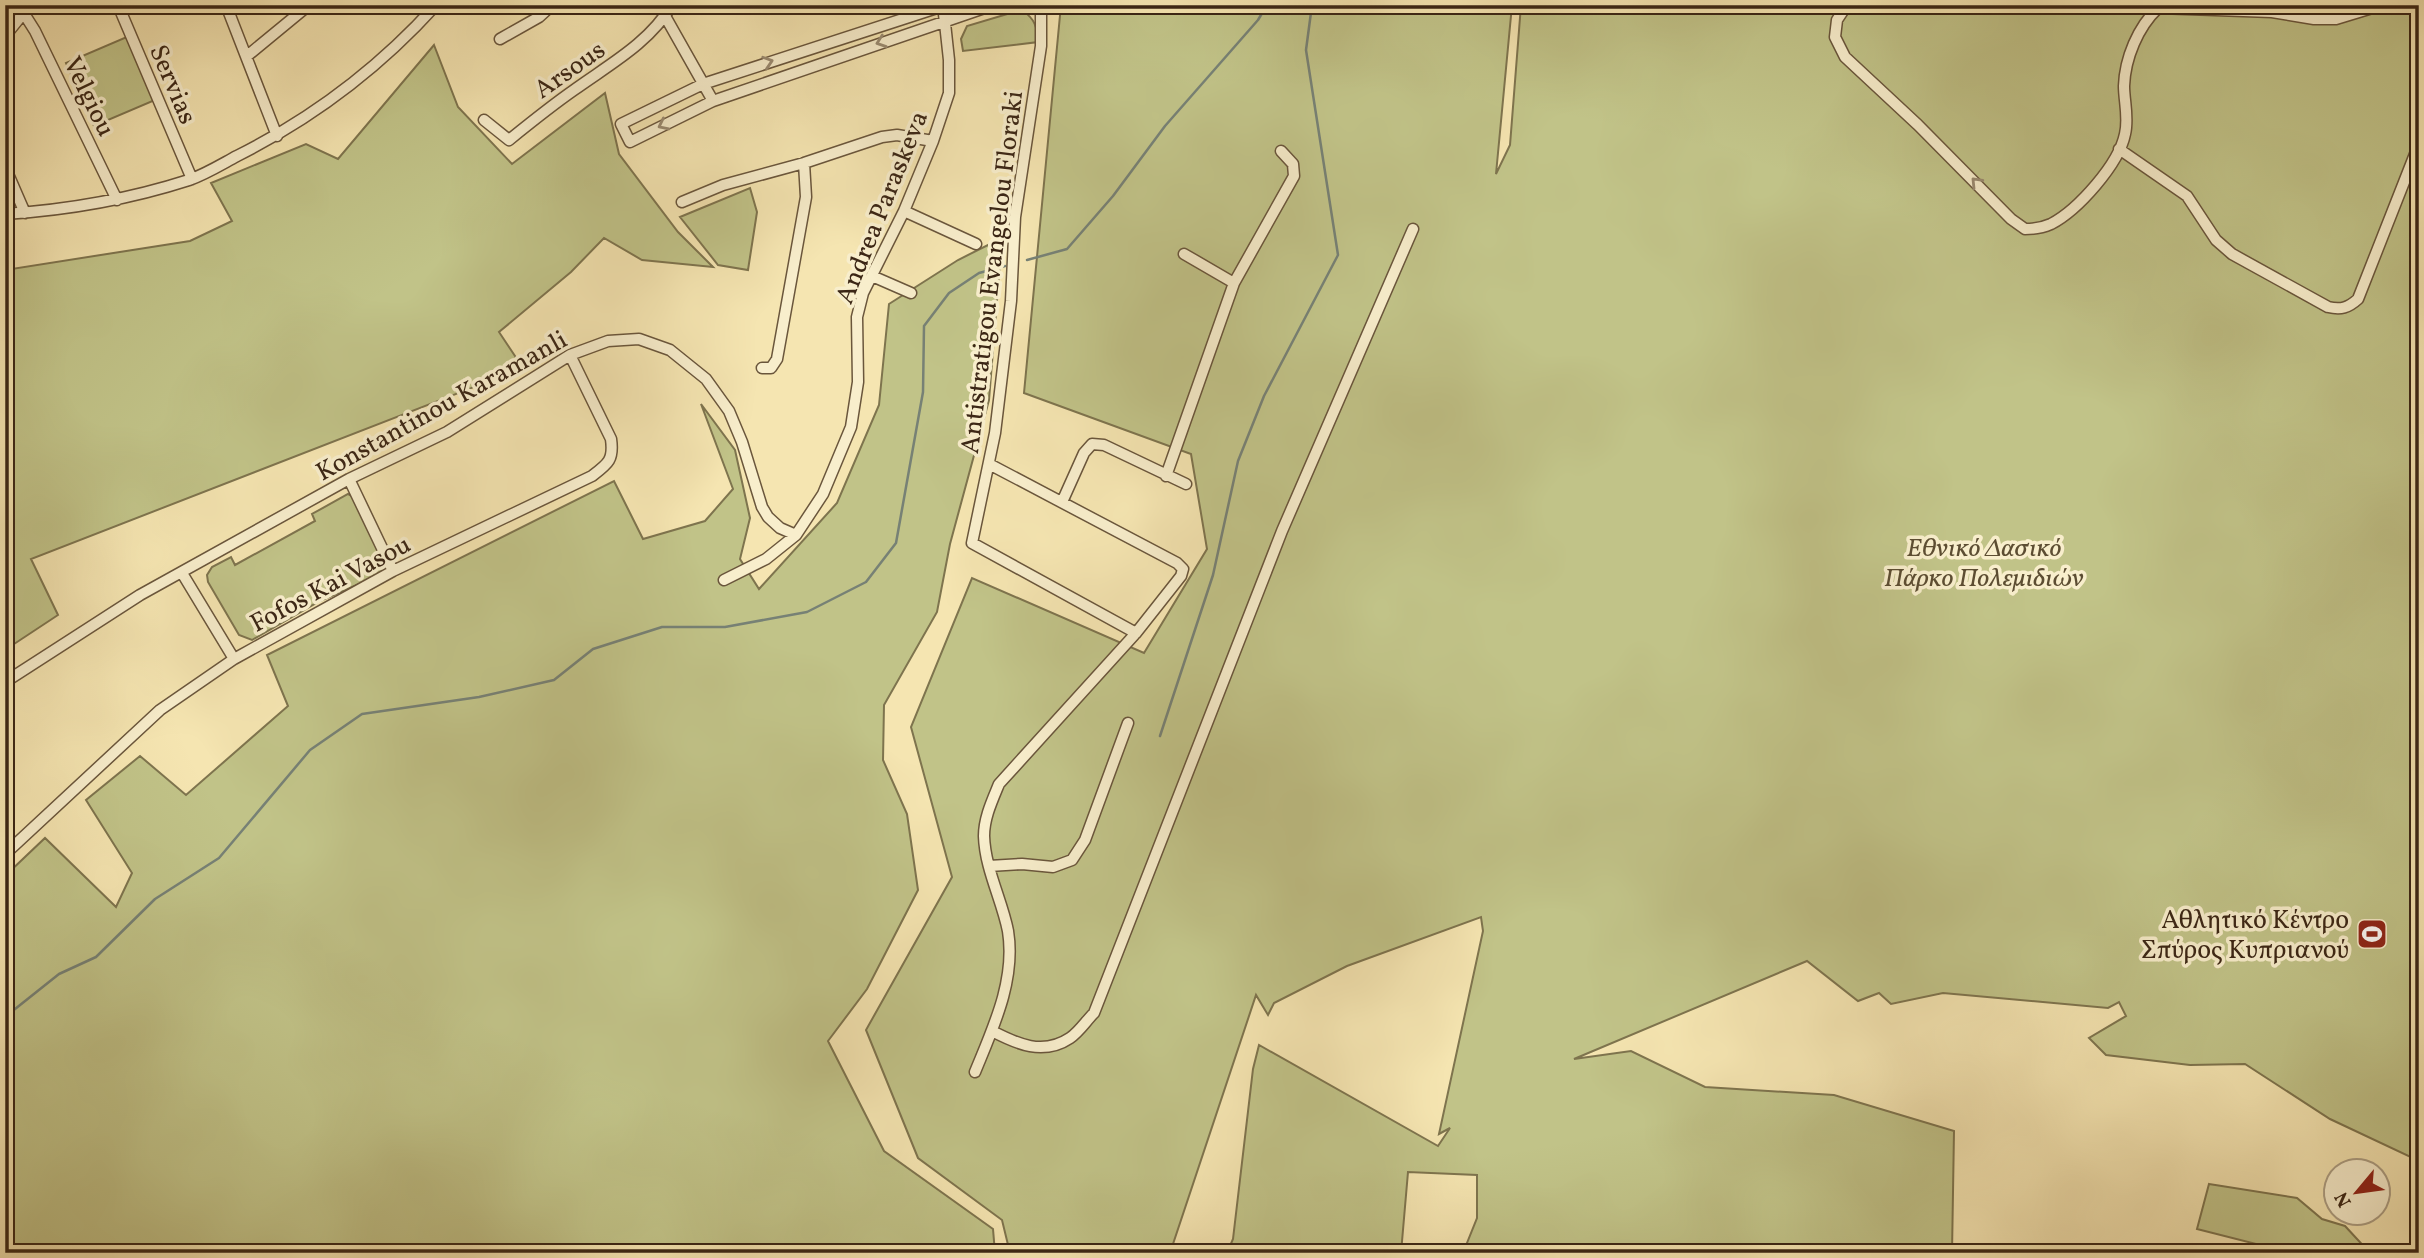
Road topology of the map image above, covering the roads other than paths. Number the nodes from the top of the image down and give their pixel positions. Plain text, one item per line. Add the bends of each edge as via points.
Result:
1 (118, 5) edge
2 (226, 5) edge
3 (309, 5) edge
4 (436, 5) edge
5 (552, 5) edge
6 (672, 5) edge
7 (993, 5) edge
8 (1041, 5) edge
9 (1847, 5) edge
10 (2146, 5) edge
11 (2382, 5) edge
12 (944, 6) edge
13 (2158, 8) junction
14 (27, 9) edge
15 (665, 16) junction
16 (946, 20) junction
17 (5, 36) edge
18 (500, 39) dead end
19 (247, 56) junction
20 (703, 84) junction
21 (713, 100) junction
22 (484, 120) dead end
23 (277, 136) junction
24 (933, 141) junction
25 (2419, 144) edge
26 (2119, 149) junction
27 (1281, 151) dead end
28 (804, 163) junction
29 (5, 167) edge
30 (192, 179) junction
31 (117, 200) junction
32 (682, 202) dead end
33 (904, 211) junction
34 (25, 213) junction
35 (5, 214) edge
36 (1413, 229) dead end
37 (976, 244) dead end
38 (1184, 254) dead end
39 (872, 276) junction
40 (1234, 283) junction
41 (911, 293) dead end
42 (570, 355) junction
43 (762, 368) dead end
44 (989, 464) junction
45 (1166, 475) junction
46 (349, 479) junction
47 (1186, 484) dead end
48 (1062, 502) junction
49 (796, 535) junction
50 (393, 571) junction
51 (182, 573) junction
52 (724, 580) dead end
53 (1136, 633) junction
54 (234, 659) junction
55 (5, 682) edge
56 (1128, 723) dead end
57 (5, 854) edge
58 (989, 866) junction
59 (992, 1031) junction
60 (975, 1072) dead end

1 - 30 street, Servias
2 - 19 street
3 - 19 street
4 - 23 street via 405,40 346,91
5 - 18 street
6 - 15 street, Arsous
7 - 16 street
8 - 44 street, Antistratigou Evangelou Floraki via 1041,46 1016,217 1011,301
26 -> 9 street via 2100,180 2065,215 2041,228 2025,229 1845,57 1835,37 1837,20
10 - 13 street
11 - 13 street via 2336,19
12 - 16 street, Andrea Paraskeva
20 -> 12 street
13 - 26 street via 2147,17 2127,66 2126,127
14 - 17 street
14 - 31 street, Velgiou
15 - 20 street
15 - 22 street, Arsous via 627,54 509,140
16 -> 21 street
16 - 24 street, Andrea Paraskeva via 949,93
19 - 23 street
20 - 21 street
21 -> 20 street via 629,142 621,124
23 - 30 street
24 - 28 street via 882,136
24 - 33 street, Andrea Paraskeva
25 - 26 street via 2358,299 2340,310 2232,254 2216,240 2187,196
27 - 40 street via 1293,164 1294,176
28 - 32 street via 723,185
28 - 43 street via 806,197 777,359 771,368
29 - 34 street
30 - 31 street
31 - 34 street
33 - 37 street
33 - 39 street, Andrea Paraskeva
34 - 35 street
36 - 59 street via 1282,531 1094,1013 1071,1037 1048,1048 1019,1045
38 - 40 street
39 - 41 street
39 - 49 street, Andrea Paraskeva via 857,317 858,382 851,427 823,494
40 - 45 street
42 - 46 street, Konstantinou Karamanli via 447,432
42 - 49 street, Konstantinou Karamanli via 608,341 639,339 670,350 706,379 729,411 762,507 780,528
42 - 50 street, Fofos Kai Vasou via 611,439 613,454 606,465 592,476
44 - 48 street
44 - 53 street, Antistratigou Evangelou Floraki via 972,544
45 - 47 street
45 - 48 street via 1104,444 1092,444
46 - 50 street
46 - 51 street, Konstantinou Karamanli
48 - 53 street via 1183,569
49 - 52 street, Andrea Paraskeva via 766,559
50 - 54 street, Fofos Kai Vasou
51 - 54 street
51 - 55 street, Konstantinou Karamanli
53 - 58 street via 999,784 984,836
54 - 57 street, Fofos Kai Vasou via 160,710
56 - 58 street via 1085,840 1072,859 1053,867
58 - 59 street via 1008,932 1009,958
59 - 60 street

